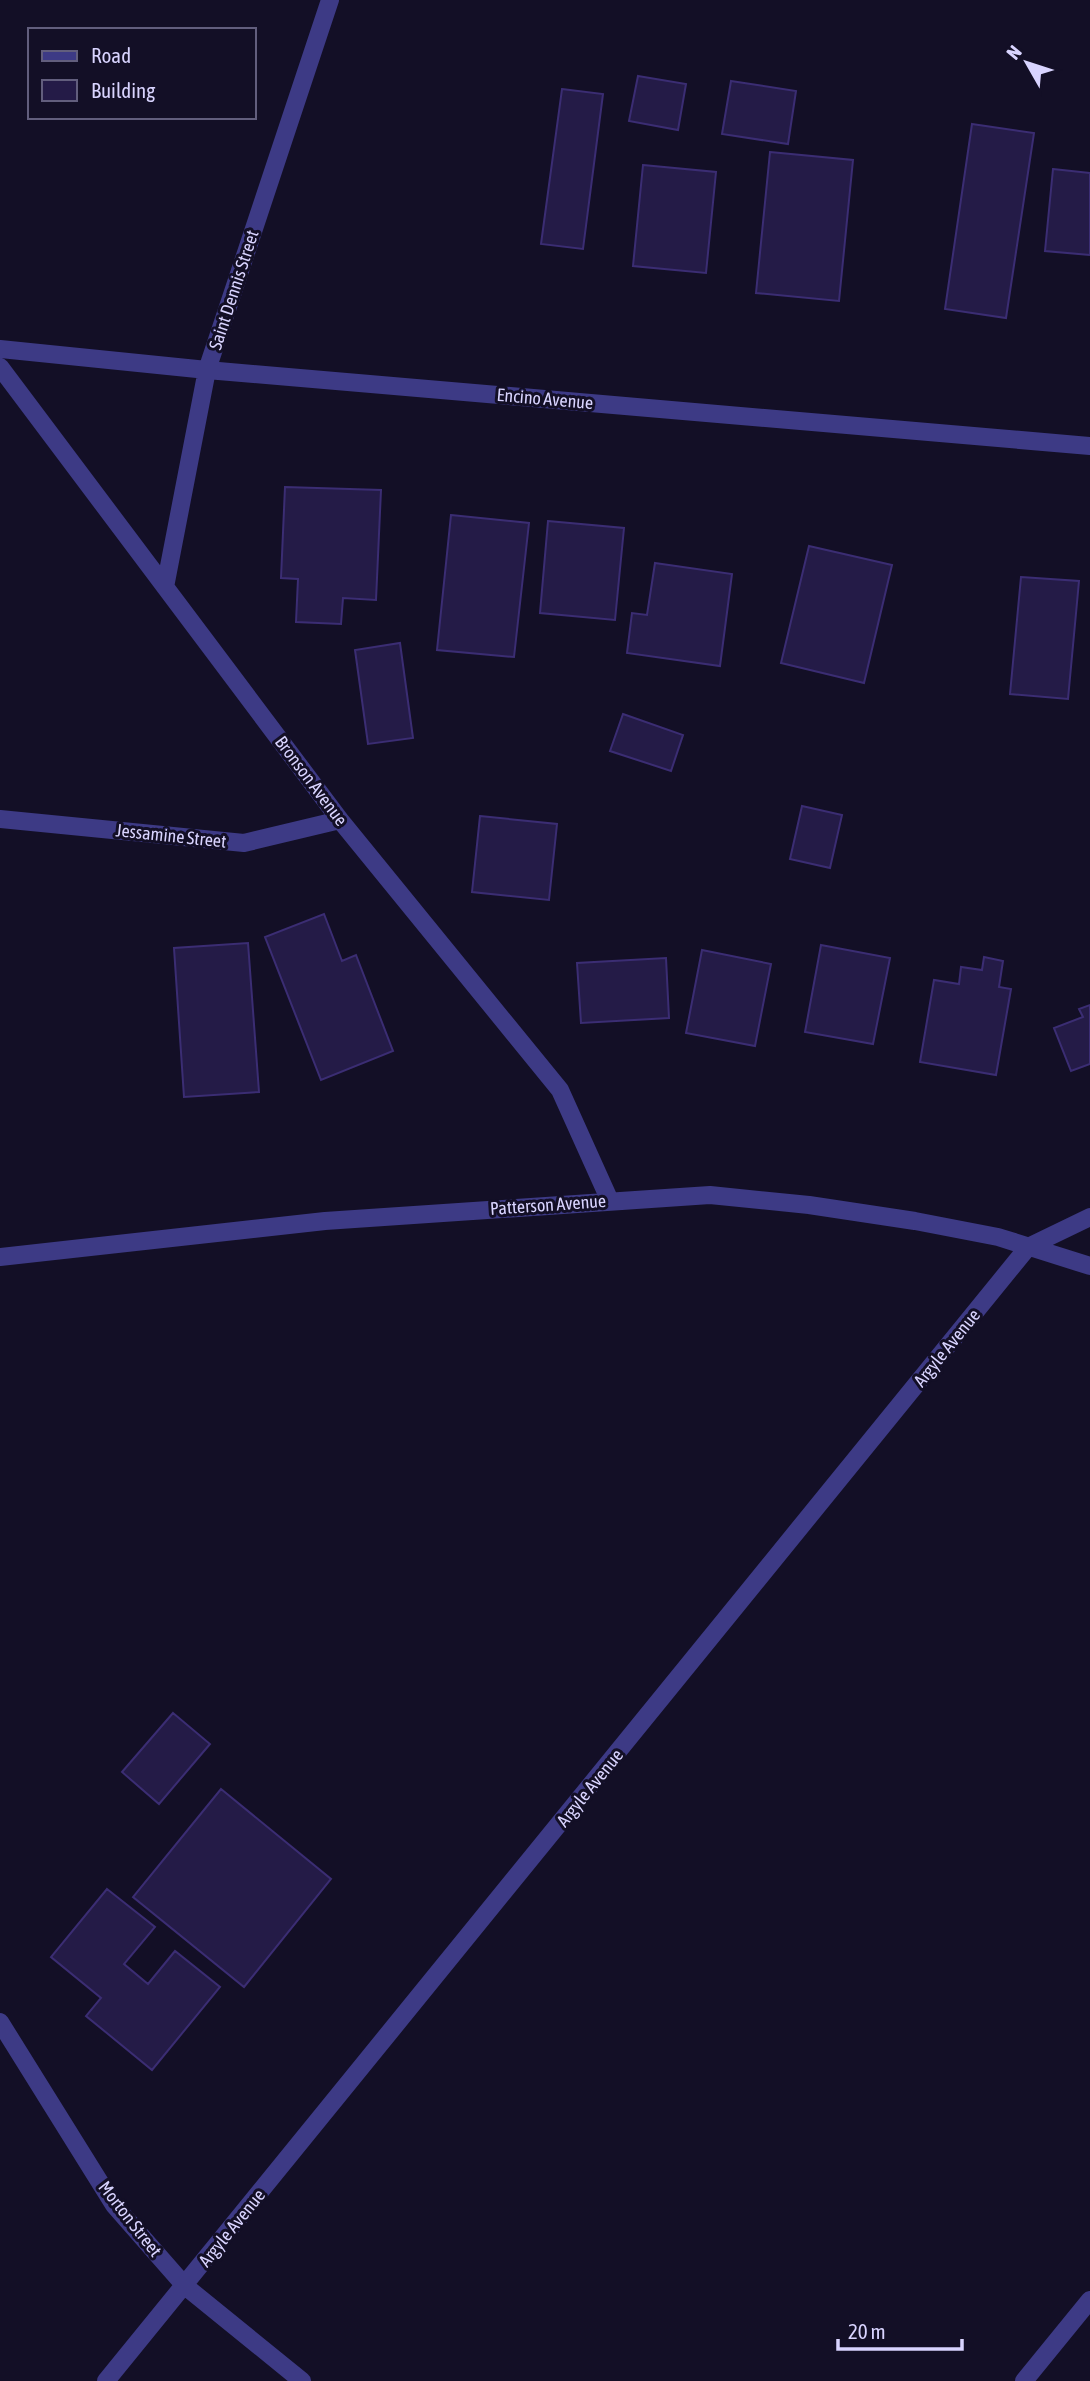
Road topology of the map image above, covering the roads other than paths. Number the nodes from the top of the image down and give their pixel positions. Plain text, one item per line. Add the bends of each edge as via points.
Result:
1 (330, 0) edge
2 (0, 349) edge
3 (0, 367) edge
4 (207, 370) junction
5 (1090, 446) edge
6 (165, 587) junction
7 (0, 819) edge
8 (340, 820) junction
9 (610, 1201) junction
10 (1090, 1217) edge
11 (1028, 1247) junction
12 (0, 1257) edge
13 (1090, 1266) edge
14 (0, 2022) edge
15 (185, 2286) junction
16 (1090, 2300) edge
17 (106, 2381) edge
18 (302, 2381) edge
19 (1024, 2381) edge

1 - 4 street, Saint Dennis Street
2 - 4 street, Encino Avenue
3 - 6 street, Bronson Avenue
4 - 5 street, Encino Avenue
4 - 6 street, Saint Dennis Street
6 - 8 street, Bronson Avenue
7 - 8 street, Jessamine Street via 244,844
8 - 9 street, Bronson Avenue via 560,1090
9 - 11 street, Patterson Avenue via 710,1195 809,1205 927,1223
9 - 12 street, Patterson Avenue via 325,1221
10 - 11 street, Argyle Avenue
11 - 13 street, Patterson Avenue
11 - 15 street, Argyle Avenue
14 - 15 street, Morton Street via 114,2205
15 - 17 street, Argyle Avenue
15 - 18 street, Morton Street
16 - 19 street

